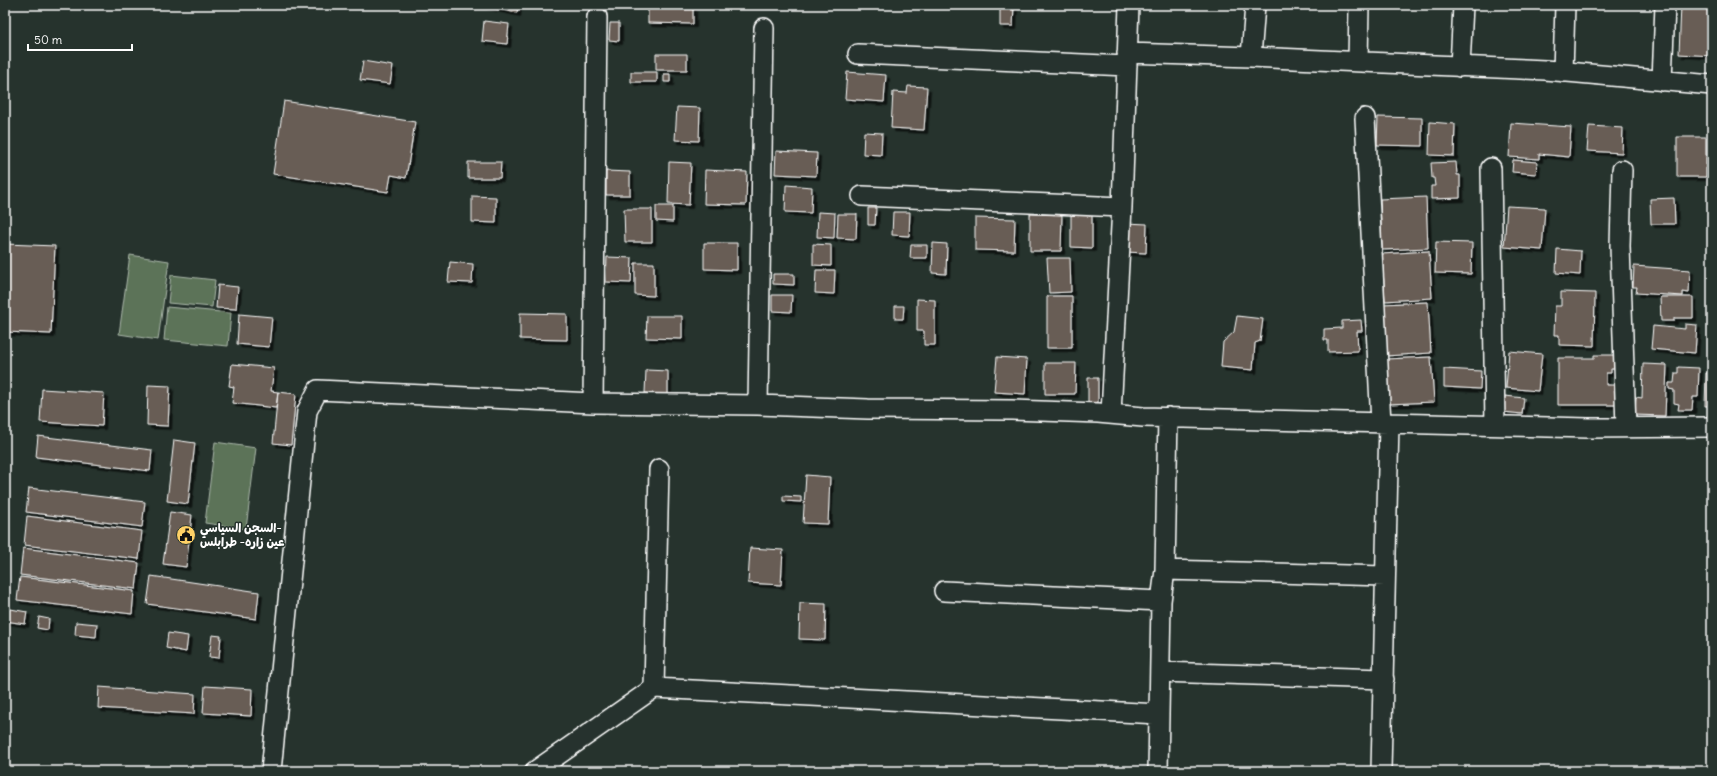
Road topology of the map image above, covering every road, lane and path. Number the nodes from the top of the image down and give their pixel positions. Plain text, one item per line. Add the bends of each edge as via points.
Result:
1 (1129, 5) edge
2 (1255, 5) edge
3 (1359, 5) edge
4 (1463, 5) edge
5 (1565, 5) edge
6 (1665, 5) edge
7 (597, 17) dead end
8 (764, 28) dead end
9 (858, 54) dead end
10 (1251, 57) junction
11 (1127, 59) junction
12 (1358, 62) junction
13 (1460, 67) junction
14 (1563, 72) junction
15 (1662, 81) junction
16 (1712, 85) edge
17 (1365, 118) dead end
18 (1491, 168) dead end
19 (1622, 170) dead end
20 (862, 196) dead end
21 (1122, 207) junction
22 (592, 403) junction
23 (758, 405) junction
24 (1111, 413) junction
25 (1168, 417) junction
26 (1385, 423) junction
27 (1495, 425) junction
28 (1626, 427) junction
29 (1712, 427) edge
30 (659, 469) dead end
31 (1165, 570) junction
32 (1385, 576) junction
33 (944, 591) dead end
34 (1161, 601) junction
35 (1160, 672) junction
36 (1384, 679) junction
37 (654, 688) junction
38 (1159, 714) junction
39 (271, 771) edge
40 (535, 771) edge
41 (1158, 771) edge
42 (1381, 771) edge

1 - 11 street
2 - 10 street
3 - 12 street
4 - 13 street
5 - 14 street
6 - 15 street
7 - 22 street
8 - 23 street
9 - 11 street
10 - 11 street
10 - 12 street
11 - 21 street
12 - 13 street
13 - 14 street
14 - 15 street
15 - 16 street
17 - 26 street
18 - 27 street
19 - 28 street via 1620,246
20 - 21 street
21 - 24 street
22 - 23 street
22 - 39 street via 318,390 307,411
23 - 24 street
24 - 25 street
25 - 26 street
25 - 31 street
26 - 27 street
26 - 32 street
27 - 28 street
28 - 29 street
30 - 37 street
31 - 32 street
31 - 34 street
32 - 36 street
33 - 34 street
34 - 35 street
35 - 36 street
35 - 38 street
36 - 42 street
37 - 38 street
37 - 40 street
38 - 41 street

